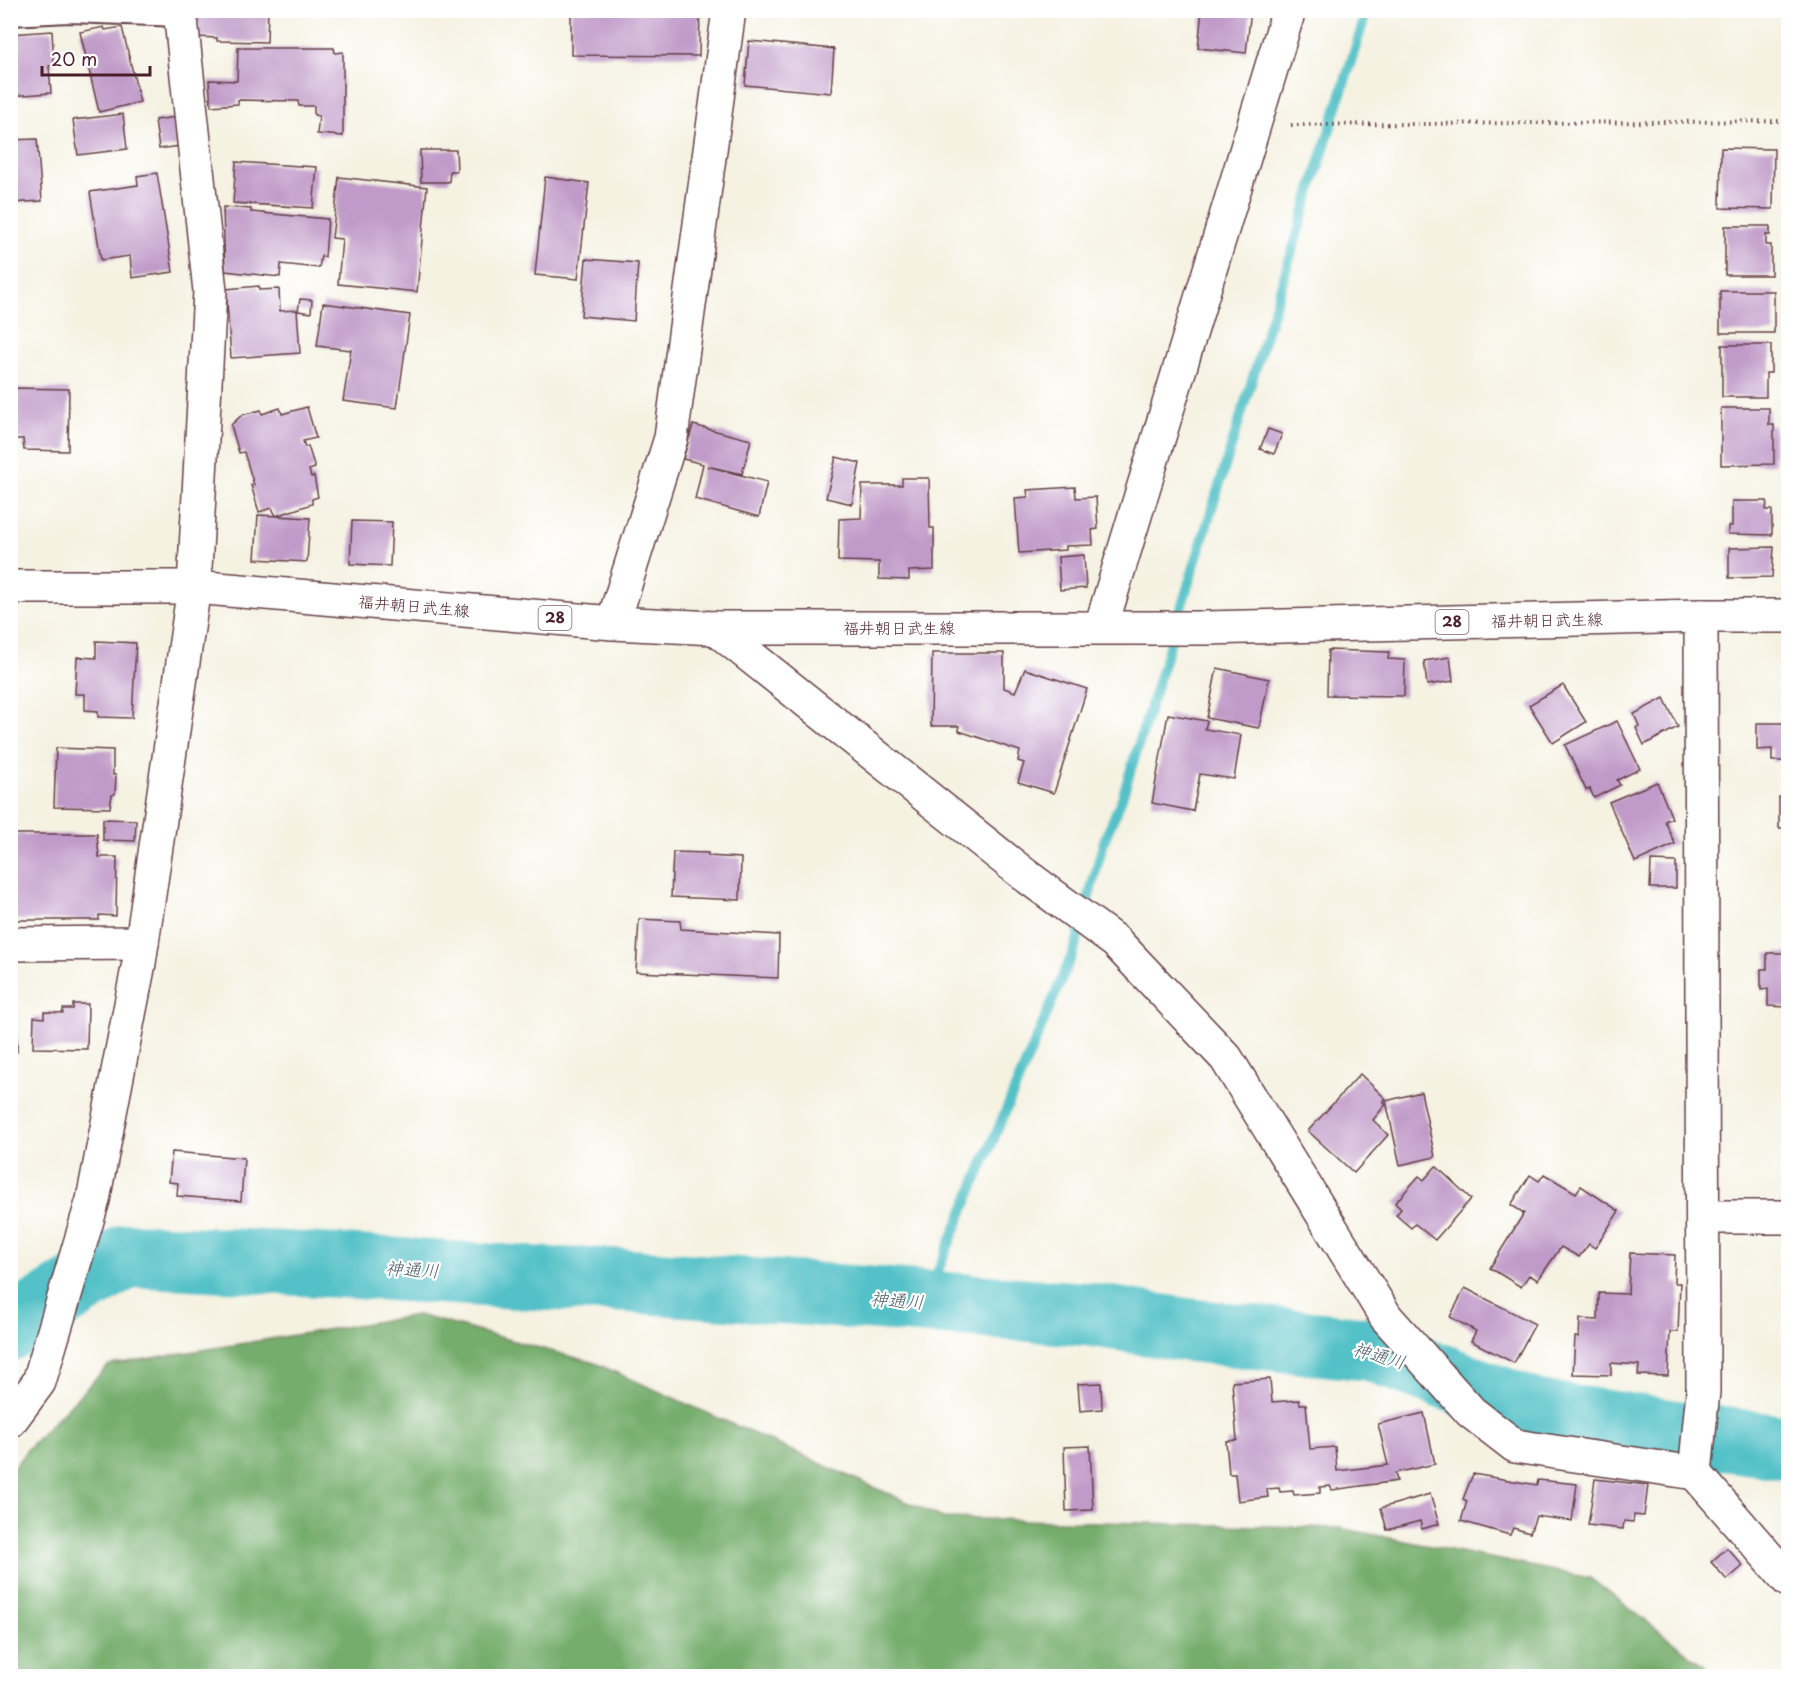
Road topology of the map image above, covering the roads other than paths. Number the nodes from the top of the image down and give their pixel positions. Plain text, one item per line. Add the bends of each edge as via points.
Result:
1 (729, 10) edge
2 (1289, 10) edge
3 (180, 14) edge
4 (10, 17) edge
5 (10, 587) edge
6 (194, 587) junction
7 (1701, 616) junction
8 (1788, 616) edge
9 (613, 623) junction
10 (715, 628) junction
11 (1111, 628) junction
12 (142, 943) junction
13 (10, 944) edge
14 (1703, 1216) junction
15 (1788, 1217) edge
16 (10, 1420) edge
17 (1695, 1473) junction
18 (1788, 1580) edge

1 - 9 street via 671,438
2 - 11 street
3 - 4 lane
3 - 6 street via 210,291
5 - 6 street, 福井朝日武生線 / 28
6 - 9 street, 福井朝日武生線 / 28
6 - 12 street
7 - 8 street, 福井朝日武生線 / 28
7 - 11 street, 福井朝日武生線 / 28
7 - 14 street
9 - 10 street, 福井朝日武生線 / 28
10 - 11 street, 福井朝日武生線 / 28
10 - 17 street via 1025,875 1116,942 1226,1058 1386,1317 1471,1412 1515,1446
12 - 13 street
12 - 16 street via 93,1200 39,1382
14 - 15 street
14 - 17 street via 1703,1391
17 - 18 street

